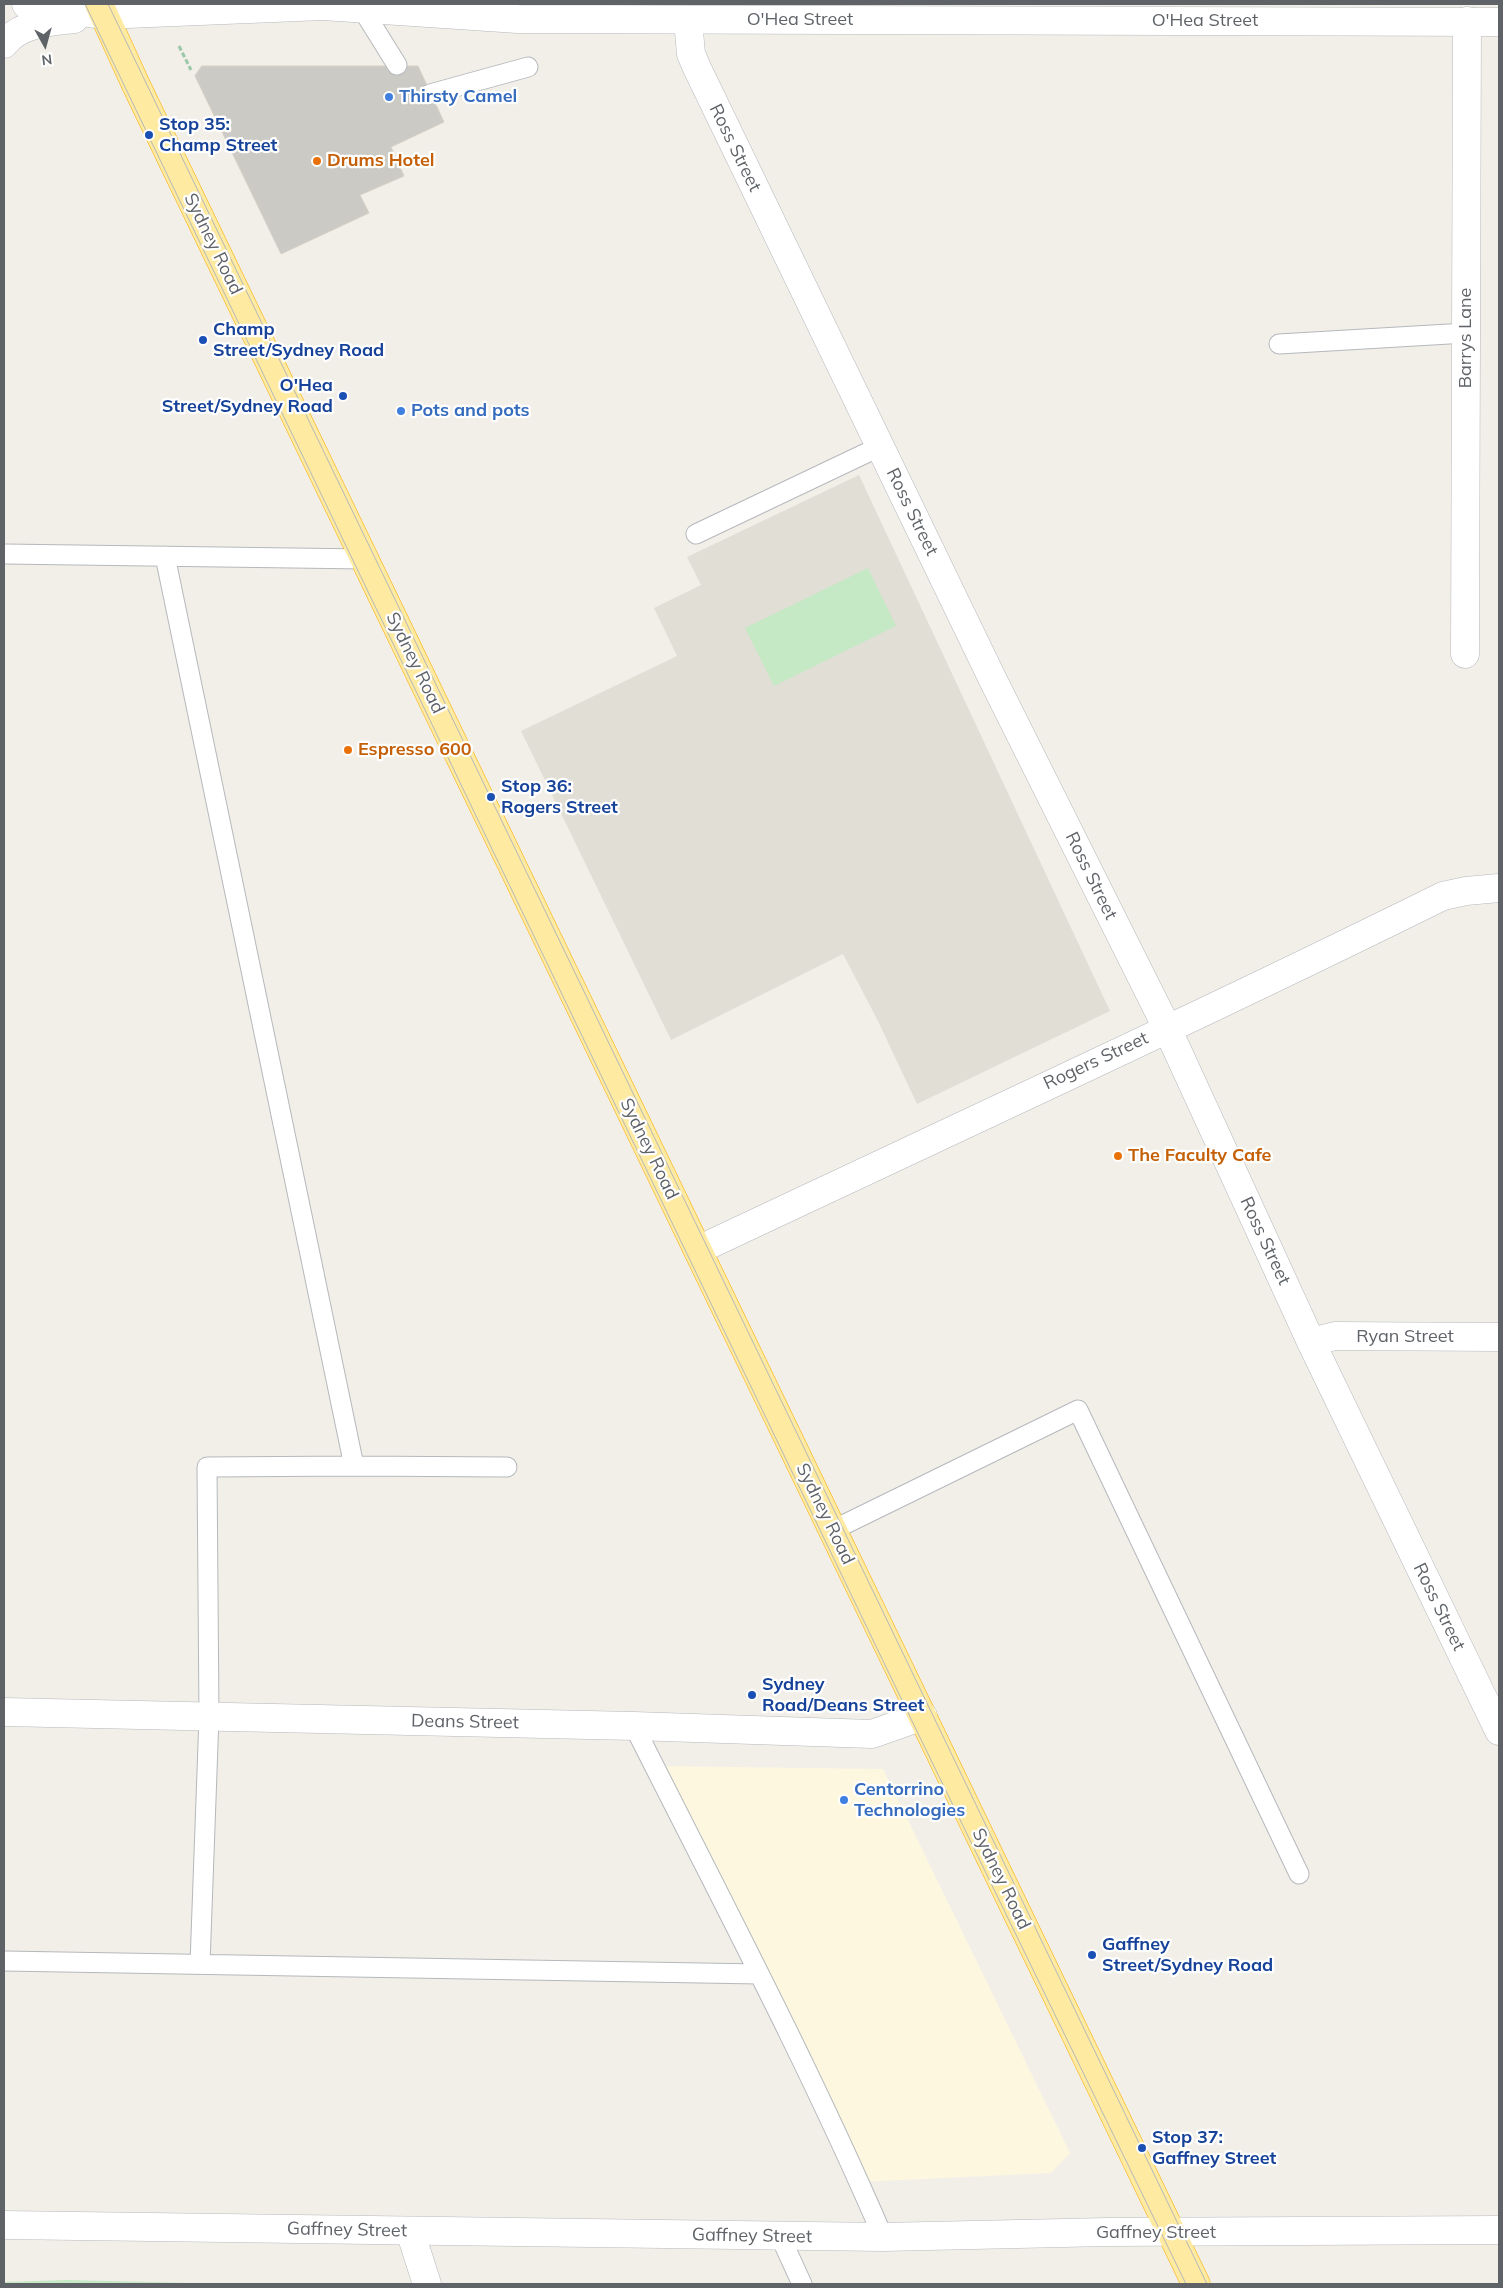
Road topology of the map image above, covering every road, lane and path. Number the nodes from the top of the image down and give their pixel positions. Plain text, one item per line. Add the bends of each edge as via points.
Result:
1 (26, 4) edge
2 (323, 5) edge
3 (95, 6) edge
4 (361, 7) junction
5 (643, 11) edge
6 (981, 12) edge
7 (1233, 12) edge
8 (688, 20) junction
9 (1467, 21) junction
10 (1499, 22) edge
11 (4, 44) edge
12 (397, 65) dead end
13 (528, 67) dead end
14 (430, 94) dead end
15 (1466, 333) junction
16 (1279, 344) dead end
17 (881, 446) junction
18 (696, 534) dead end
19 (4, 554) edge
20 (165, 556) junction
21 (365, 559) junction
22 (1465, 654) dead end
23 (1499, 888) edge
24 (1166, 1028) junction
25 (698, 1250) junction
26 (1499, 1337) edge
27 (1311, 1342) junction
28 (354, 1466) junction
29 (507, 1468) dead end
30 (833, 1530) junction
31 (4, 1712) edge
32 (922, 1716) junction
33 (209, 1717) junction
34 (634, 1726) junction
35 (1499, 1730) edge
36 (1299, 1874) dead end
37 (4, 1961) edge
38 (200, 1964) junction
39 (759, 1974) junction
40 (4, 2225) edge
41 (1499, 2230) edge
42 (410, 2231) junction
43 (1172, 2233) junction
44 (780, 2236) junction
45 (883, 2237) junction
46 (427, 2284) edge
47 (802, 2284) edge
48 (1196, 2284) edge

1 - 3 street
2 - 3 street, O'Hea Street
2 - 4 street, O'Hea Street
3 - 11 street via 25,28
3 - 21 highway, Sydney Road
4 - 5 street, O'Hea Street via 518,19
4 - 12 lane
5 - 8 street, O'Hea Street
6 - 7 street, O'Hea Street
6 - 8 street, O'Hea Street
7 - 9 street, O'Hea Street
8 - 17 street, Ross Street via 691,54 697,68
9 - 10 street, O'Hea Street
9 - 15 street, Barrys Lane
13 - 14 lane
15 - 16 lane
15 - 22 street, Barrys Lane
17 - 18 lane
17 - 24 street, Ross Street
19 - 20 lane
20 - 21 lane
20 - 28 lane
21 - 25 highway, Sydney Road
23 - 24 street, Rogers Street via 1443,896 1234,999
24 - 25 street, Rogers Street
24 - 27 street, Ross Street
25 - 30 highway, Sydney Road
26 - 27 street, Ryan Street via 1335,1336
27 - 35 street, Ross Street
28 - 29 lane
28 - 33 lane via 207,1467
30 - 32 highway, Sydney Road
30 - 36 lane via 1078,1410
31 - 33 street, Deans Street
32 - 34 street, Deans Street via 872,1734
32 - 43 highway, Sydney Road
33 - 34 street, Deans Street
33 - 38 lane
34 - 39 lane
37 - 38 lane
38 - 39 lane
39 - 45 lane
40 - 42 street, Gaffney Street
41 - 43 street, Gaffney Street
42 - 44 street, Gaffney Street
42 - 46 street
43 - 45 street, Gaffney Street
43 - 48 highway, Sydney Road
44 - 45 street, Gaffney Street
44 - 47 lane

